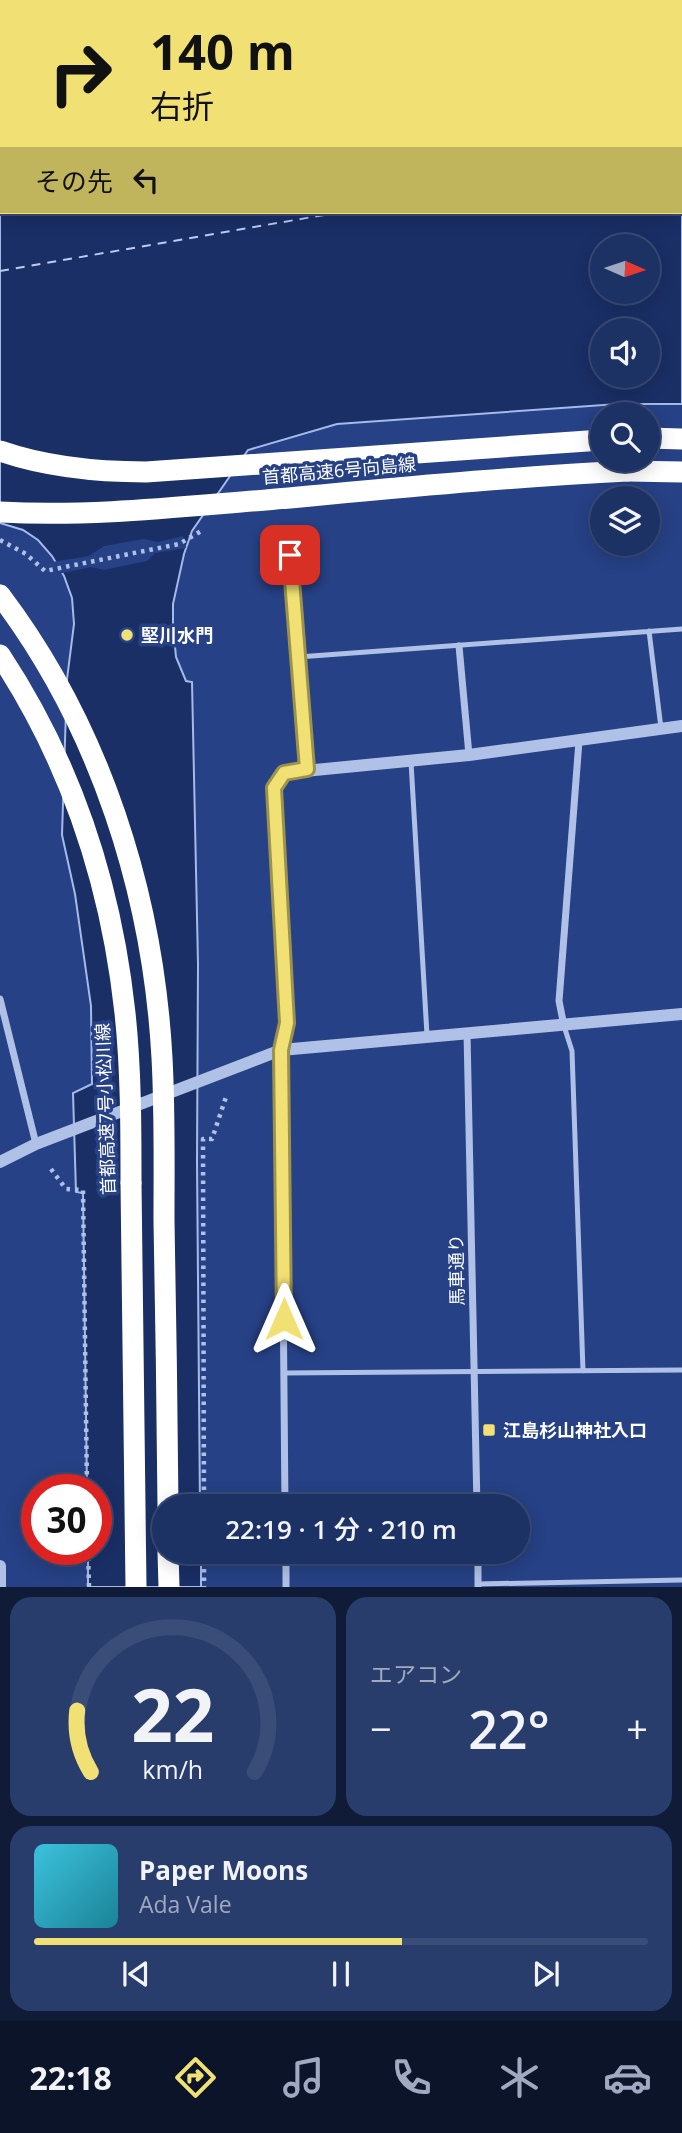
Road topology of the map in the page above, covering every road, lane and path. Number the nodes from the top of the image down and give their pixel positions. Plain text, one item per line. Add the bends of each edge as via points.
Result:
1 (660, 438) edge
2 (682, 439) edge
3 (590, 441) edge
4 (0, 451) edge
5 (682, 472) edge
6 (0, 512) edge
7 (288, 529) dead end
8 (0, 595) edge
9 (682, 629) edge
10 (649, 631) junction
11 (459, 646) junction
12 (0, 655) edge
13 (298, 657) junction
14 (682, 726) edge
15 (661, 728) junction
16 (579, 741) junction
17 (469, 755) junction
18 (411, 759) junction
19 (307, 769) junction
20 (0, 999) edge
21 (682, 1014) edge
22 (564, 1026) junction
23 (467, 1032) junction
24 (427, 1036) junction
25 (281, 1050) junction
26 (227, 1094) dead end
27 (36, 1144) junction
28 (0, 1162) edge
29 (51, 1169) dead end
30 (682, 1370) edge
31 (583, 1371) junction
32 (474, 1372) junction
33 (284, 1373) junction
34 (88, 1474) edge
35 (168, 1494) edge
36 (204, 1494) edge
37 (285, 1494) edge
38 (477, 1494) edge
39 (169, 1564) edge
40 (204, 1564) edge
41 (286, 1564) edge
42 (478, 1564) edge
43 (88, 1565) edge
44 (0, 1566) edge
45 (682, 1580) edge
46 (478, 1586) edge
47 (0, 1587) edge
48 (89, 1587) edge
49 (136, 1587) edge
50 (169, 1587) edge
51 (204, 1587) edge
52 (286, 1587) edge

1 - 2 highway
3 - 4 highway, 首都高速6号向島線, bridge via 146,472 65,467
5 - 6 highway, 首都高速6号向島線, bridge via 535,476 140,510
7 - 13 lane
8 - 35 highway, bridge via 46,663 93,758 127,851 150,950 162,1057
9 - 10 lane
10 - 11 lane
10 - 15 lane
11 - 13 lane
11 - 17 street
12 - 49 highway, 首都高速7号小松川線, bridge via 38,718 80,812 117,955 129,1073
13 - 19 lane
14 - 15 street
15 - 16 street
16 - 17 street
16 - 22 street via 559,1001
17 - 18 street
18 - 19 street
18 - 24 lane
19 - 25 street via 284,773 274,788 287,1023
20 - 27 street
21 - 22 street
22 - 23 street
22 - 31 lane via 572,1051
23 - 24 street
23 - 32 street, 馬車通り
24 - 25 street
25 - 27 street
25 - 33 street
26 - 36 path via 212,1139 203,1139
27 - 28 street
29 - 34 path via 66,1189 83,1190
30 - 31 lane
31 - 32 lane
32 - 33 lane
32 - 38 street, 馬車通り
33 - 37 street
39 - 50 highway
40 - 51 path
41 - 52 street
42 - 46 street
43 - 48 path
44 - 47 street
45 - 46 lane

